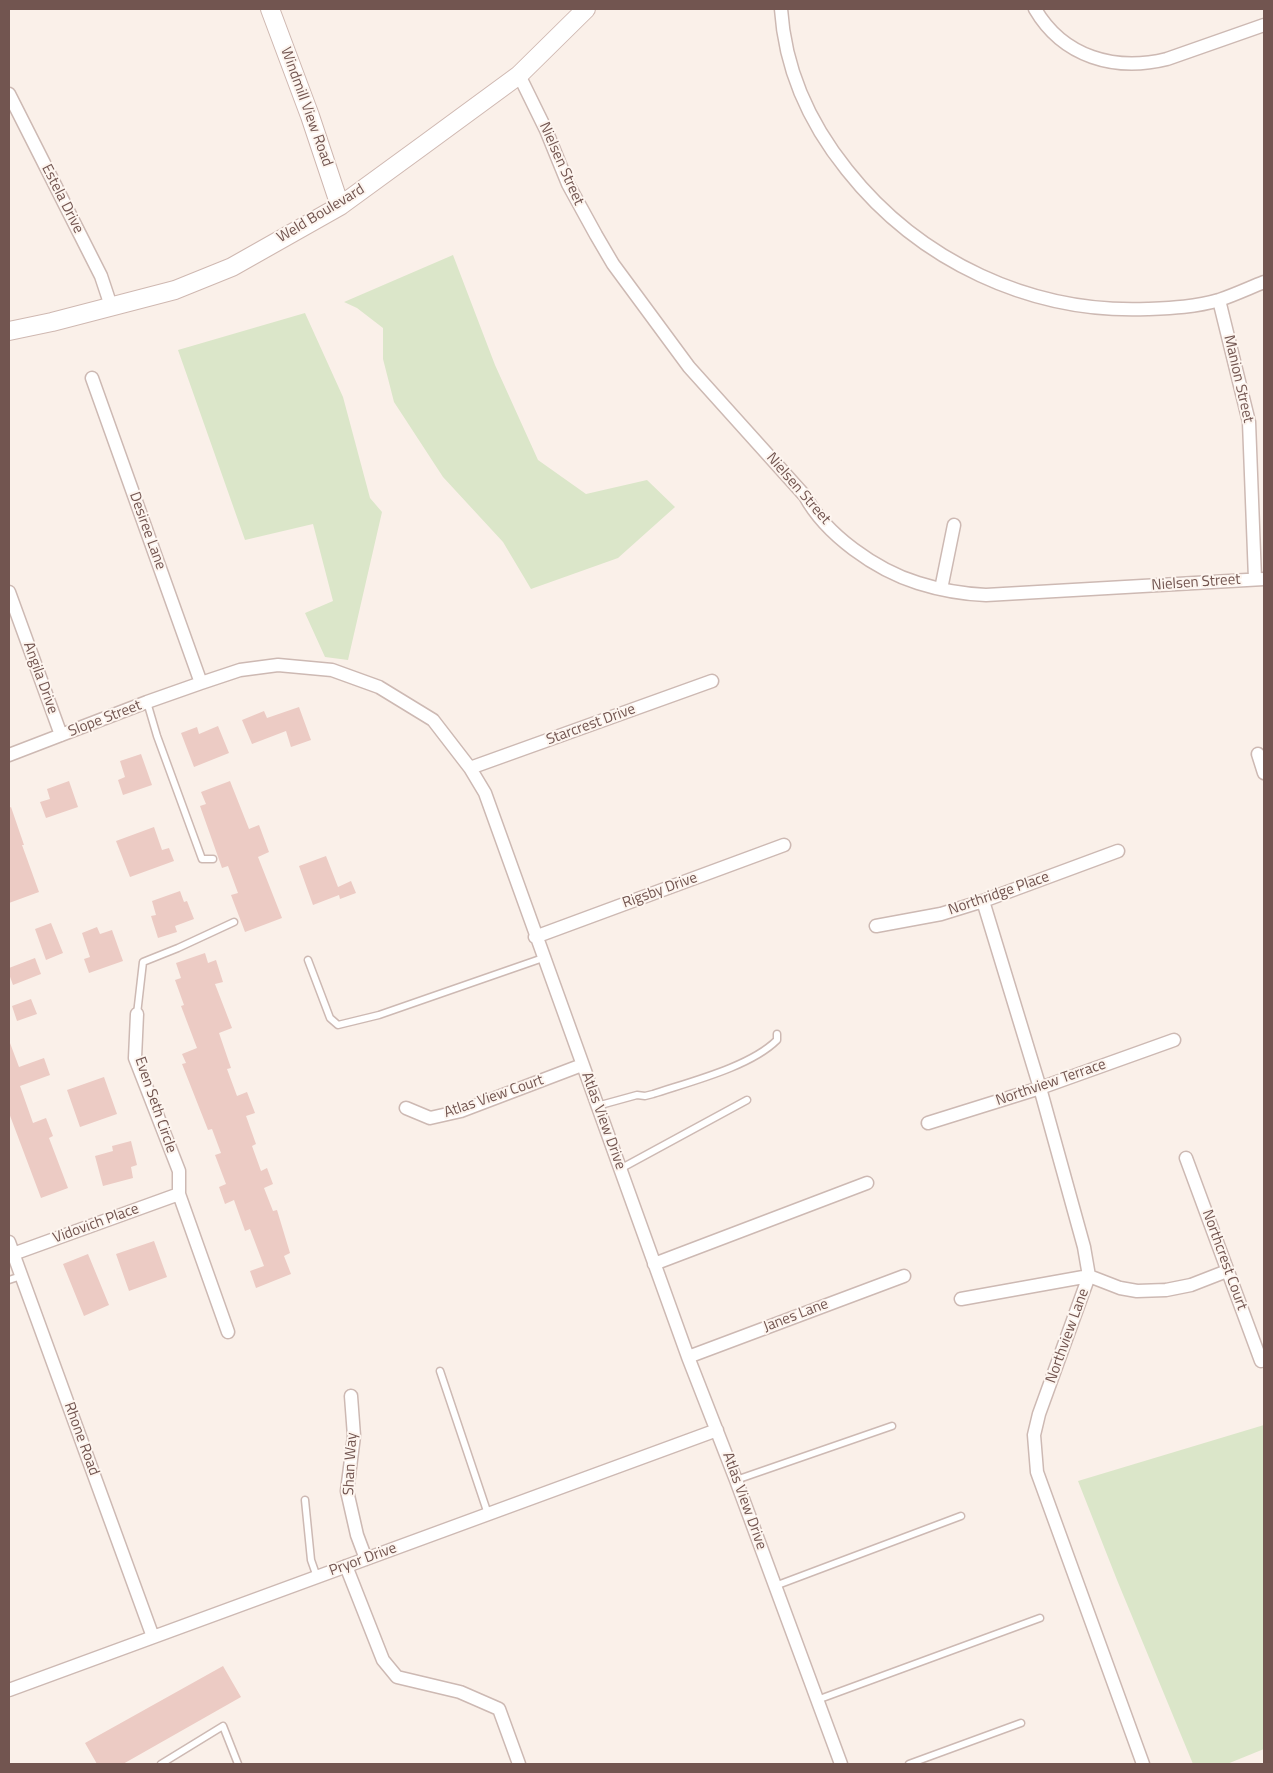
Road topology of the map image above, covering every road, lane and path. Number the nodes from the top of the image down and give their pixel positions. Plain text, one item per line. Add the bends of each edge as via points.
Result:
1 (270, 9) edge
2 (586, 9) edge
3 (781, 9) edge
4 (1035, 9) edge
5 (1264, 25) edge
6 (520, 75) junction
7 (9, 94) edge
8 (340, 206) junction
9 (1264, 282) edge
10 (1219, 300) junction
11 (111, 306) junction
12 (9, 331) edge
13 (92, 378) dead end
14 (954, 525) dead end
15 (1260, 579) edge
16 (941, 589) junction
17 (9, 592) edge
18 (712, 681) dead end
19 (201, 683) junction
20 (147, 702) junction
21 (61, 735) junction
22 (1258, 754) dead end
23 (9, 755) edge
24 (470, 768) junction
25 (1264, 773) edge
26 (784, 845) dead end
27 (1118, 851) dead end
28 (213, 859) dead end
29 (983, 901) junction
30 (234, 922) dead end
31 (876, 926) dead end
32 (536, 937) junction
33 (543, 958) junction
34 (308, 960) dead end
35 (137, 1014) joint
36 (777, 1034) dead end
37 (1174, 1040) dead end
38 (582, 1066) junction
39 (1040, 1088) junction
40 (747, 1100) dead end
41 (597, 1106) junction
42 (406, 1108) dead end
43 (928, 1123) dead end
44 (1186, 1158) dead end
45 (620, 1169) junction
46 (866, 1183) dead end
47 (179, 1194) junction
48 (11, 1248) edge
49 (654, 1264) junction
50 (1227, 1271) junction
51 (904, 1276) dead end
52 (1089, 1276) junction
53 (15, 1278) edge
54 (961, 1299) dead end
55 (228, 1332) dead end
56 (688, 1357) junction
57 (1261, 1361) dead end
58 (440, 1371) dead end
59 (351, 1396) dead end
60 (892, 1426) dead end
61 (717, 1430) junction
62 (736, 1480) junction
63 (305, 1500) dead end
64 (488, 1514) junction
65 (962, 1516) dead end
66 (366, 1559) junction
67 (346, 1566) junction
68 (317, 1577) junction
69 (775, 1586) junction
70 (1040, 1618) dead end
71 (153, 1637) junction
72 (9, 1690) edge
73 (817, 1700) junction
74 (1021, 1723) dead end
75 (160, 1764) edge
76 (238, 1764) edge
77 (518, 1764) edge
78 (841, 1764) edge
79 (909, 1764) edge
80 (1143, 1764) edge

1 - 8 main road, Windmill View Road
2 - 6 main road, Weld Boulevard
3 - 10 street via 792,68 805,103 824,138 874,201 937,252 1007,287 1073,305 1131,310 1190,306
4 - 5 street via 1048,27 1073,48 1119,64 1167,60
6 - 8 main road, Weld Boulevard
6 - 16 street, Nielsen Street via 568,184 596,235 613,264 689,367 840,537 889,571
7 - 11 street, Estela Drive via 101,276
8 - 11 main road, Weld Boulevard via 232,267 175,290
9 - 10 street
10 - 15 street, Manion Street via 1249,422
11 - 12 main road, Weld Boulevard
13 - 19 street, Desiree Lane
14 - 16 street
15 - 16 street, Nielsen Street via 986,595
17 - 21 street, Angila Drive
18 - 24 street, Starcrest Drive
19 - 20 street, Slope Street
19 - 24 street, Atlas View Drive via 240,670 278,665 332,670 379,687 433,720
20 - 21 street, Slope Street
20 - 28 lane via 202,859
21 - 23 street, Slope Street
22 - 25 street
24 - 32 street, Atlas View Drive via 485,793
26 - 32 street, Rigsby Drive
27 - 29 street, Northridge Place
29 - 31 street, Northridge Place via 940,914
29 - 39 street, Northview Lane
30 - 35 lane via 143,962
32 - 33 street, Atlas View Drive
33 - 34 lane via 379,1015 338,1025 330,1018
33 - 38 street, Atlas View Drive
35 - 47 street, Even Seth Circle via 135,1058 179,1171
36 - 41 lane via 777,1040 768,1049 732,1066 653,1094
37 - 39 street, Northview Terrace
38 - 41 street, Atlas View Drive
38 - 42 street, Atlas View Court via 461,1111 430,1118
39 - 43 street, Northview Terrace
39 - 52 street, Northview Lane
40 - 45 lane
41 - 45 street, Atlas View Drive
44 - 50 street, Northcrest Court
45 - 49 street, Atlas View Drive
46 - 49 street
47 - 48 street, Vidovich Place
47 - 55 street, Even Seth Circle
48 - 53 street, Rhone Road
49 - 56 street, Atlas View Drive
50 - 52 street via 1191,1285 1154,1291 1120,1288
50 - 57 street, Northcrest Court
51 - 56 street, Janes Lane
52 - 54 street
52 - 80 street, Northview Lane via 1039,1414 1034,1435 1037,1472
53 - 71 street, Rhone Road
56 - 61 street, Atlas View Drive
58 - 64 lane
59 - 66 street, Shan Way via 354,1436 347,1491
60 - 62 lane
61 - 62 street, Atlas View Drive
61 - 64 street, Pryor Drive
62 - 69 street, Atlas View Drive
63 - 68 lane via 311,1560
64 - 66 street, Pryor Drive
65 - 69 lane
66 - 67 street, Pryor Drive
67 - 68 street, Pryor Drive
67 - 77 street via 383,1660 392,1671 398,1677 460,1692 499,1709
68 - 71 street, Pryor Drive
69 - 73 street, Atlas View Drive
70 - 73 lane
71 - 72 street, Pryor Drive
73 - 78 street, Atlas View Drive
74 - 79 lane
75 - 76 lane via 224,1726

